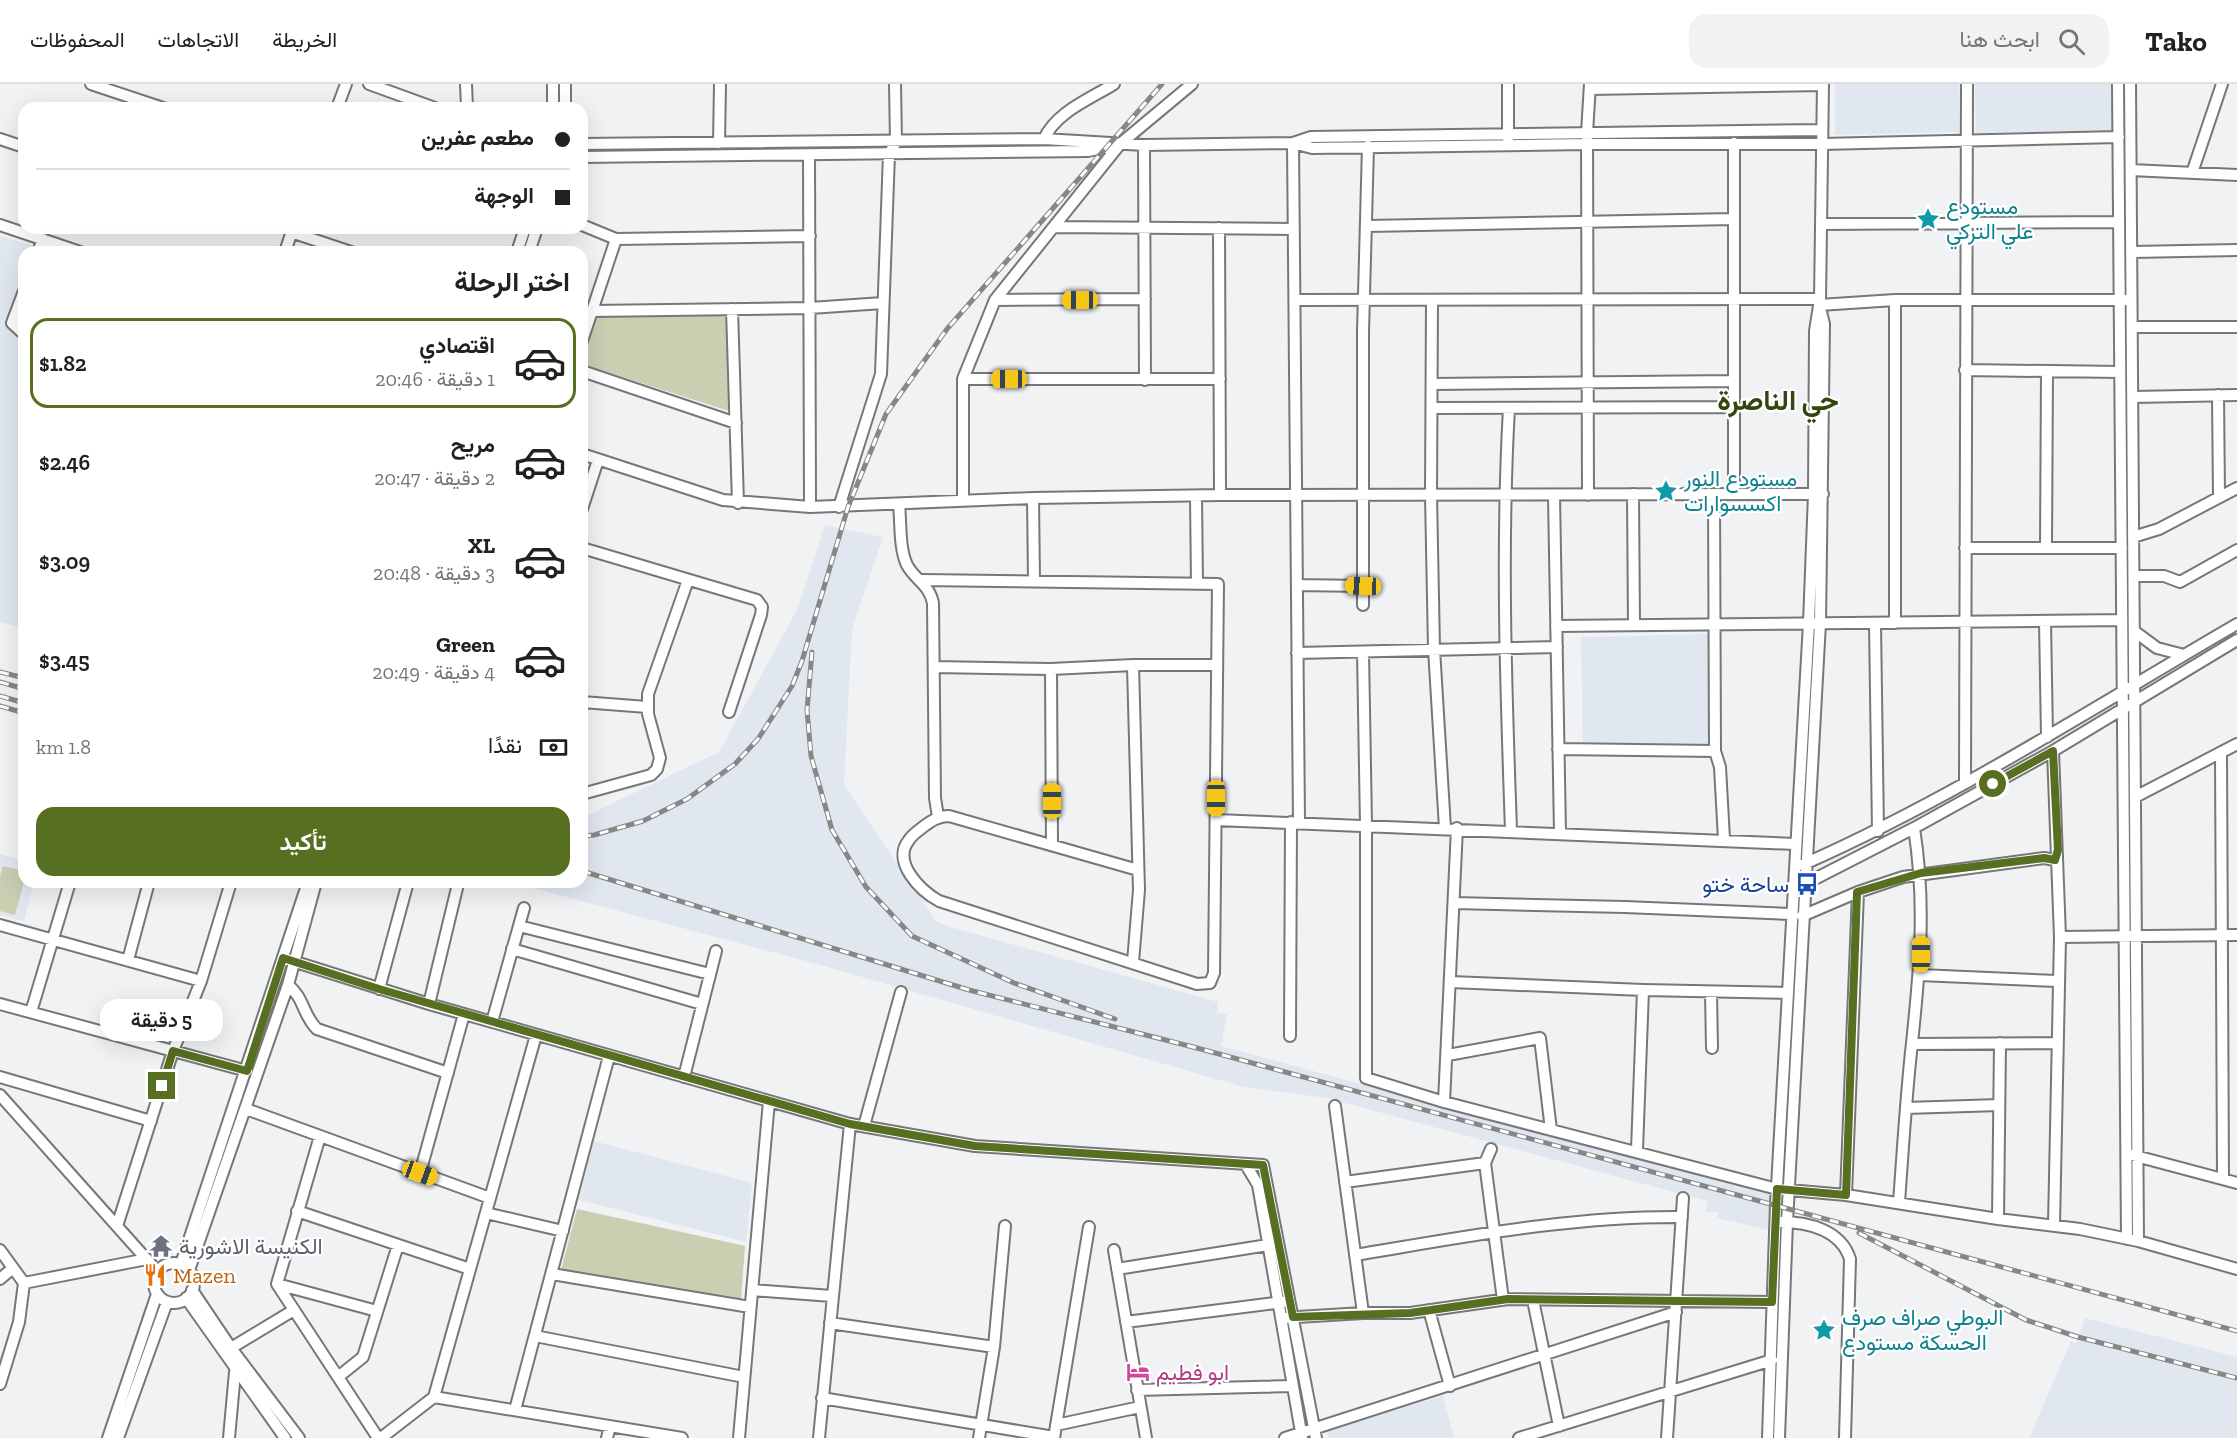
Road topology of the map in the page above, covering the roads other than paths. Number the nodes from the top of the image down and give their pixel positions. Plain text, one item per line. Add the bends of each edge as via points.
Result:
1 (91, 84) edge
2 (346, 84) edge
3 (369, 84) edge
4 (466, 84) edge
5 (553, 84) edge
6 (565, 84) edge
7 (720, 84) edge
8 (895, 84) edge
9 (1114, 84) edge
10 (1192, 84) edge
11 (1508, 84) edge
12 (1967, 84) edge
13 (2118, 84) edge
14 (2130, 84) edge
15 (2222, 84) edge
16 (1767, 85) edge
17 (1823, 85) edge
18 (1590, 87) edge
19 (146, 102) edge
20 (339, 102) edge
21 (418, 102) edge
22 (467, 102) edge
23 (553, 102) edge
24 (565, 102) edge
25 (1822, 130) junction
26 (2118, 136) junction
27 (1587, 138) junction
28 (0, 139) edge
29 (1044, 139) junction
30 (1508, 139) junction
31 (1968, 141) junction
32 (896, 142) junction
33 (719, 143) junction
34 (1293, 143) junction
35 (1734, 143) junction
36 (588, 144) edge
37 (1120, 144) junction
38 (1821, 144) junction
39 (18, 145) edge
40 (1144, 145) junction
41 (1368, 146) junction
42 (889, 154) junction
43 (809, 155) junction
44 (588, 157) edge
45 (2131, 170) junction
46 (2192, 173) junction
47 (2237, 176) edge
48 (1734, 219) junction
49 (1587, 220) junction
50 (2119, 222) junction
51 (1967, 223) junction
52 (1821, 224) junction
53 (0, 225) edge
54 (1367, 226) junction
55 (588, 227) edge
56 (1054, 227) junction
57 (1144, 227) junction
58 (1220, 228) junction
59 (1294, 229) junction
60 (18, 231) edge
61 (28, 234) edge
62 (303, 234) edge
63 (810, 236) junction
64 (616, 238) junction
65 (43, 239) junction
66 (40, 246) edge
67 (63, 246) edge
68 (335, 246) edge
69 (2237, 250) edge
70 (2132, 252) junction
71 (1145, 299) junction
72 (1734, 299) junction
73 (2132, 299) junction
74 (994, 300) junction
75 (1296, 300) junction
76 (1365, 300) junction
77 (1432, 300) junction
78 (1587, 300) junction
79 (1895, 300) junction
80 (1967, 300) junction
81 (2120, 300) junction
82 (1820, 302) junction
83 (883, 303) junction
84 (18, 307) edge
85 (810, 308) junction
86 (732, 309) junction
87 (592, 311) junction
88 (588, 323) edge
89 (2132, 327) junction
90 (2237, 327) edge
91 (18, 328) edge
92 (1965, 370) junction
93 (2047, 371) junction
94 (2120, 372) junction
95 (588, 373) edge
96 (963, 379) junction
97 (1220, 379) junction
98 (1145, 380) junction
99 (1734, 381) junction
100 (1432, 384) junction
101 (1587, 384) junction
102 (2218, 395) junction
103 (2237, 395) edge
104 (2133, 397) junction
105 (1588, 407) junction
106 (1734, 407) junction
107 (1432, 408) junction
108 (1509, 408) junction
109 (736, 423) junction
110 (588, 456) edge
111 (598, 460) junction
112 (2237, 488) edge
113 (588, 491) edge
114 (1734, 493) junction
115 (1634, 494) junction
116 (1714, 494) junction
117 (1818, 494) junction
118 (1220, 495) junction
119 (1295, 495) junction
120 (1364, 495) junction
121 (1431, 495) junction
122 (1504, 495) junction
123 (1588, 495) junction
124 (1196, 496) junction
125 (1554, 496) junction
126 (2219, 496) junction
127 (1033, 498) junction
128 (963, 501) junction
129 (738, 503) junction
130 (899, 504) junction
131 (810, 507) junction
132 (839, 507) junction
133 (2133, 537) junction
134 (1965, 548) junction
135 (2046, 548) junction
136 (2121, 548) junction
137 (588, 550) edge
138 (2237, 550) edge
139 (2134, 576) junction
140 (688, 579) junction
141 (922, 580) junction
142 (1034, 580) junction
143 (1197, 584) junction
144 (1297, 585) junction
145 (1363, 586) junction
146 (1363, 605) dead end
147 (2122, 620) junction
148 (2045, 621) junction
149 (1965, 622) junction
150 (1814, 623) junction
151 (1875, 623) junction
152 (1895, 623) junction
153 (1715, 624) junction
154 (2237, 624) edge
155 (1634, 625) junction
156 (1556, 626) junction
157 (2134, 631) junction
158 (2237, 640) edge
159 (1557, 647) junction
160 (1504, 648) junction
161 (1434, 649) junction
162 (1363, 652) junction
163 (1297, 653) junction
164 (2184, 655) junction
165 (1133, 665) junction
166 (1217, 665) junction
167 (934, 667) junction
168 (1051, 669) junction
169 (2134, 684) junction
170 (2122, 690) junction
171 (2135, 701) junction
172 (588, 702) edge
173 (647, 707) junction
174 (2123, 707) junction
175 (729, 712) dead end
176 (2047, 736) junction
177 (2237, 744) edge
178 (1558, 748) junction
179 (2053, 751) junction
180 (1715, 752) junction
181 (2221, 753) junction
182 (1965, 782) junction
183 (588, 792) edge
184 (2135, 797) junction
185 (938, 817) junction
186 (1216, 820) junction
187 (1295, 822) junction
188 (1366, 825) junction
189 (1445, 828) junction
190 (1457, 828) junction
191 (1914, 828) junction
192 (1511, 831) junction
193 (1878, 831) junction
194 (1560, 833) junction
195 (1724, 839) junction
196 (1795, 844) junction
197 (1052, 845) junction
198 (2055, 860) junction
199 (1806, 863) junction
200 (1794, 868) junction
201 (1138, 870) junction
202 (1921, 873) junction
203 (1804, 884) junction
204 (68, 888) edge
205 (147, 888) edge
206 (229, 888) edge
207 (306, 888) edge
208 (314, 888) edge
209 (406, 888) edge
210 (457, 888) dead end
211 (1793, 891) junction
212 (1857, 892) junction
213 (1454, 903) junction
214 (524, 908) dead end
215 (1797, 915) junction
216 (0, 925) edge
217 (519, 926) junction
218 (2124, 936) junction
219 (2136, 936) junction
220 (2222, 936) junction
221 (2237, 936) edge
222 (2060, 937) junction
223 (53, 940) junction
224 (512, 949) junction
225 (716, 951) dead end
226 (288, 959) junction
227 (128, 960) junction
228 (1133, 962) junction
229 (710, 974) junction
230 (1920, 975) junction
231 (201, 981) junction
232 (2058, 981) junction
233 (1451, 982) junction
234 (288, 985) junction
235 (379, 989) junction
236 (1643, 990) junction
237 (901, 992) dead end
238 (1711, 992) junction
239 (1788, 993) junction
240 (0, 1004) edge
241 (429, 1004) junction
242 (702, 1004) junction
243 (31, 1012) junction
244 (464, 1014) junction
245 (492, 1022) junction
246 (536, 1035) junction
247 (1290, 1036) dead end
248 (2000, 1043) junction
249 (2056, 1043) junction
250 (1912, 1044) junction
251 (1712, 1048) dead end
252 (173, 1051) junction
253 (1448, 1055) junction
254 (609, 1056) junction
255 (247, 1071) junction
256 (448, 1073) junction
257 (0, 1077) edge
258 (684, 1077) junction
259 (0, 1095) edge
260 (769, 1101) junction
261 (1444, 1102) junction
262 (1999, 1105) junction
263 (1335, 1106) dead end
264 (246, 1108) junction
265 (1906, 1108) junction
266 (151, 1121) junction
267 (850, 1124) junction
268 (864, 1126) junction
269 (1551, 1130) junction
270 (320, 1136) junction
271 (1491, 1149) dead end
272 (1637, 1150) junction
273 (2126, 1153) junction
274 (2138, 1156) junction
275 (1485, 1163) junction
276 (1246, 1165) junction
277 (420, 1173) junction
278 (2223, 1179) junction
279 (1345, 1182) junction
280 (2237, 1183) edge
281 (1777, 1189) junction
282 (1788, 1191) junction
283 (1846, 1195) junction
284 (490, 1198) junction
285 (1683, 1198) dead end
286 (1899, 1203) junction
287 (297, 1211) junction
288 (486, 1213) junction
289 (1682, 1217) junction
290 (1998, 1220) junction
291 (1781, 1222) junction
292 (2054, 1225) junction
293 (117, 1226) junction
294 (1005, 1226) dead end
295 (1089, 1227) dead end
296 (562, 1232) junction
297 (1494, 1233) junction
298 (2127, 1239) junction
299 (2138, 1241) junction
300 (398, 1245) junction
301 (1268, 1245) junction
302 (0, 1250) edge
303 (1114, 1250) dead end
304 (1355, 1255) junction
305 (147, 1259) junction
306 (185, 1267) junction
307 (13, 1268) junction
308 (470, 1269) junction
309 (1117, 1269) junction
310 (2237, 1269) edge
311 (157, 1271) junction
312 (552, 1274) junction
313 (0, 1279) edge
314 (24, 1283) junction
315 (277, 1284) junction
316 (752, 1290) junction
317 (157, 1294) junction
318 (189, 1294) junction
319 (832, 1296) junction
320 (1503, 1300) junction
321 (1533, 1300) junction
322 (1290, 1301) junction
323 (167, 1302) junction
324 (1772, 1302) junction
325 (1278, 1303) junction
326 (750, 1307) junction
327 (1677, 1307) junction
328 (294, 1310) junction
329 (1429, 1310) junction
330 (377, 1311) junction
331 (1363, 1313) junction
332 (1293, 1317) junction
333 (1281, 1318) junction
334 (1126, 1322) junction
335 (830, 1323) junction
336 (535, 1336) junction
337 (994, 1347) junction
338 (231, 1348) junction
339 (1545, 1355) junction
340 (1772, 1360) junction
341 (235, 1372) junction
342 (338, 1377) junction
343 (744, 1377) junction
344 (0, 1384) edge
345 (1293, 1386) junction
346 (1450, 1386) junction
347 (1137, 1390) junction
348 (1671, 1391) junction
349 (434, 1397) junction
350 (822, 1398) junction
351 (1140, 1407) junction
352 (515, 1410) junction
353 (982, 1424) junction
354 (610, 1426) junction
355 (1559, 1426) junction
356 (1055, 1433) edge
357 (1315, 1433) edge
358 (1302, 1436) edge
359 (384, 1437) edge
360 (108, 1438) edge
361 (118, 1438) edge
362 (229, 1438) edge
363 (285, 1438) edge
364 (299, 1438) edge
365 (608, 1438) edge
366 (681, 1438) edge
367 (739, 1438) edge
368 (819, 1438) edge
369 (979, 1438) edge
370 (1146, 1438) edge
371 (1285, 1438) edge
372 (1519, 1438) edge
373 (1667, 1438) edge
374 (1768, 1438) edge
375 (1779, 1438) edge
376 (1845, 1438) edge

1 - 19 street
2 - 20 street
3 - 21 street
4 - 22 street
5 - 23 street
6 - 24 street
7 - 33 street
8 - 32 street
9 - 29 street via 1062,116
10 - 37 street
11 - 30 street
12 - 31 street
13 - 26 street
14 - 45 street
15 - 46 street
16 - 17 street
16 - 18 street
17 - 25 street
18 - 27 street
25 - 27 street
25 - 38 street
26 - 31 street
26 - 50 street
27 - 30 street
27 - 35 street
27 - 49 street
28 - 39 street
29 - 32 street
29 - 37 street
30 - 34 street via 1311,137
30 - 41 street
31 - 38 street
31 - 51 street
32 - 33 street
32 - 42 street
33 - 36 street
34 - 40 street
34 - 41 street via 1307,148
34 - 59 street
35 - 38 street
35 - 48 street
37 - 40 street
37 - 42 street via 1088,151
37 - 56 street
38 - 52 street
40 - 57 street
41 - 54 street
42 - 43 street
42 - 83 street
43 - 44 street
43 - 63 street
45 - 46 street
45 - 70 street
46 - 47 street
48 - 49 street
48 - 72 street
49 - 54 street
49 - 78 street
50 - 51 street
50 - 81 street
51 - 52 street
51 - 80 street
52 - 82 street
53 - 60 street
54 - 76 street
55 - 64 street
56 - 57 street
56 - 74 street
57 - 58 street
57 - 71 street
58 - 59 street
58 - 97 street
59 - 75 street
61 - 65 street
62 - 68 street
63 - 64 street
63 - 85 street
64 - 87 street
65 - 66 street
65 - 67 street
69 - 70 street
70 - 73 street
71 - 74 street
71 - 98 street
72 - 78 street
72 - 82 street
72 - 99 street
73 - 81 street
73 - 89 street
74 - 96 street
75 - 76 street
75 - 119 street
76 - 77 street
76 - 120 street
77 - 78 street
77 - 100 street
78 - 101 street
79 - 80 street
79 - 82 street
79 - 152 street
80 - 81 street
80 - 92 street
81 - 94 street
82 - 117 street via 1824,324
83 - 85 street
83 - 132 street via 880,382
84 - 91 street via 12,323
85 - 86 street
85 - 131 street
86 - 87 street
86 - 109 street
87 - 88 street
89 - 90 street
89 - 104 street
92 - 93 street
92 - 134 street
93 - 94 street
93 - 135 street
94 - 136 street
95 - 109 street
96 - 98 street
96 - 128 street
97 - 98 street
97 - 118 street
99 - 101 street
99 - 106 street
100 - 101 street
100 - 107 street
101 - 105 street
102 - 103 street
102 - 104 street
102 - 126 street
104 - 133 street
105 - 106 street
105 - 108 street
105 - 123 street
106 - 114 street
107 - 108 street
107 - 121 street
108 - 122 street
109 - 129 street
110 - 111 street
111 - 113 street
111 - 129 street
112 - 126 street
114 - 116 street
114 - 117 street
115 - 116 street
115 - 123 street
115 - 155 street
116 - 153 street
117 - 150 street
118 - 119 street
118 - 124 street
119 - 120 street
119 - 144 street
120 - 121 street
120 - 145 street
121 - 122 street
121 - 161 street
122 - 125 street
122 - 160 street
123 - 125 street
124 - 127 street
124 - 143 street
125 - 156 street
126 - 133 street via 2159,529
127 - 128 street
127 - 142 street
128 - 130 street
129 - 131 street
130 - 132 street
130 - 141 street via 904,558
131 - 132 street
133 - 139 street
134 - 135 street
134 - 149 street
135 - 136 street
136 - 147 street
137 - 140 street
138 - 139 street via 2180,582 2164,576
139 - 157 street
140 - 173 street
140 - 175 street via 758,600 762,607
141 - 142 street
141 - 167 street via 933,603
142 - 143 street
143 - 166 street via 1218,584
144 - 145 street
144 - 163 street
145 - 146 street
147 - 148 street
147 - 170 street
148 - 149 street
148 - 176 street
149 - 152 street
149 - 182 street
150 - 151 street
150 - 153 street
150 - 196 street
150 - 199 street
151 - 152 street
151 - 193 street
153 - 155 street
153 - 180 street
154 - 164 street
155 - 156 street
156 - 159 street
157 - 164 street via 2157,648
157 - 169 street
158 - 171 street
159 - 160 street
159 - 178 street
160 - 161 street
160 - 192 street
161 - 162 street
161 - 189 street
162 - 163 street
162 - 188 street
163 - 187 street
164 - 169 street
165 - 166 street
165 - 168 street
165 - 201 street
166 - 186 street
167 - 168 street
167 - 185 street
168 - 197 street
169 - 170 street
169 - 171 street
170 - 174 street
170 - 176 street
171 - 174 street
171 - 184 street
172 - 173 street
173 - 183 street via 660,758 657,769 651,775
174 - 179 street
174 - 218 street
176 - 182 street
177 - 181 street
178 - 180 street
178 - 194 street
179 - 191 street
179 - 198 street via 2058,850
180 - 195 street via 1720,767
181 - 184 street
181 - 220 street
182 - 193 street
184 - 219 street
185 - 197 street via 948,816
185 - 228 street via 909,838 904,850 909,873 932,897
186 - 187 street
186 - 228 street via 1213,980 1206,985 1197,984
187 - 188 street
187 - 247 street
188 - 189 street
188 - 261 street via 1366,1078
189 - 190 street
190 - 192 street
190 - 213 street
191 - 202 street
191 - 203 street
192 - 194 street
193 - 199 street
194 - 195 street
195 - 196 street
196 - 200 street
197 - 201 street
198 - 202 street via 2044,858
198 - 222 street
199 - 200 street
199 - 203 street
200 - 211 street
201 - 228 street via 1139,910
202 - 212 street
202 - 230 street
203 - 211 street
203 - 215 street
204 - 223 street
205 - 227 street
206 - 231 street
207 - 226 street
208 - 226 street
209 - 235 street
210 - 241 street
211 - 215 street
212 - 215 street
212 - 283 street
213 - 215 street
213 - 233 street
214 - 217 street
215 - 239 street
215 - 282 street
216 - 223 street
217 - 224 street
217 - 229 street
218 - 219 street
218 - 222 street
218 - 273 street
219 - 220 street
219 - 274 street
220 - 221 street
220 - 278 street
222 - 232 street
223 - 227 street
223 - 243 street
224 - 242 street
224 - 245 street
225 - 229 street
226 - 234 street
226 - 235 street
226 - 255 street
227 - 231 street
229 - 242 street
230 - 232 street
230 - 250 street
231 - 252 street
232 - 249 street
233 - 236 street
233 - 253 street
234 - 256 street via 297,993 317,1029
234 - 264 street
235 - 241 street
236 - 238 street
236 - 272 street
237 - 268 street
238 - 239 street
238 - 251 street
239 - 281 street
240 - 243 street
241 - 244 street
242 - 258 street
243 - 252 street
244 - 245 street
244 - 256 street
245 - 246 street
246 - 254 street
246 - 284 street
248 - 249 street
248 - 250 street
248 - 262 street
249 - 292 street
250 - 265 street
252 - 255 street
252 - 266 street
253 - 261 street
253 - 269 street via 1540,1038
254 - 258 street
254 - 296 street
255 - 306 street
256 - 277 street
257 - 266 street
258 - 260 street
259 - 293 street
260 - 267 street
260 - 316 street
261 - 269 street
262 - 265 street
262 - 290 street
263 - 279 street
264 - 270 street
264 - 306 street
265 - 286 street
266 - 293 street
267 - 268 street
267 - 319 street
268 - 276 street via 975,1146
269 - 272 street
270 - 277 street
270 - 287 street
271 - 275 street
272 - 281 street
273 - 274 street
273 - 298 street
274 - 278 street
274 - 299 street
275 - 279 street
275 - 297 street
276 - 301 street via 1258,1185
276 - 322 street via 1263,1165
277 - 284 street
278 - 280 street
279 - 304 street
281 - 282 street
281 - 291 street
282 - 283 street
282 - 291 street
283 - 286 street
284 - 288 street
285 - 289 street
286 - 290 street
287 - 300 street
287 - 315 street
288 - 296 street
288 - 308 street
289 - 297 street via 1574,1220
289 - 327 street
290 - 292 street
291 - 324 street
291 - 375 street
291 - 376 street via 1808,1224 1828,1233 1842,1243 1851,1259
292 - 298 street
293 - 305 street
294 - 337 street
295 - 356 street
296 - 312 street
297 - 304 street
297 - 320 street
298 - 299 street
299 - 310 street
300 - 308 street
300 - 330 street
301 - 309 street
301 - 325 street
302 - 307 street
303 - 309 street
304 - 331 street
305 - 311 street
305 - 314 street
306 - 311 street via 165,1264
306 - 318 street via 194,1280
307 - 313 street
307 - 314 street
308 - 349 street
309 - 334 street
311 - 317 street
312 - 326 street
312 - 336 street
314 - 344 street via 19,1322
315 - 328 street
315 - 330 street
316 - 319 street
316 - 326 street
317 - 323 street
317 - 360 street
318 - 323 street via 177,1302
318 - 338 street
318 - 341 street
319 - 335 street
320 - 321 street
320 - 329 street
321 - 327 street
321 - 339 street
322 - 325 street
322 - 332 street
323 - 361 street
324 - 327 street
324 - 340 street
325 - 333 street
325 - 334 street
326 - 343 street
327 - 339 street
327 - 348 street
328 - 338 street
328 - 342 street
329 - 331 street
329 - 346 street
330 - 342 street via 363,1357
331 - 332 street
332 - 333 street
332 - 357 street
333 - 345 street
334 - 347 street
335 - 337 street
335 - 350 street
336 - 343 street
336 - 352 street
337 - 353 street
338 - 364 street
339 - 346 street
339 - 355 street
340 - 348 street
340 - 374 street
341 - 362 street
341 - 363 street
342 - 359 street
343 - 367 street
345 - 347 street
345 - 358 street
346 - 357 street
347 - 351 street
348 - 355 street
348 - 373 street
349 - 352 street
349 - 359 street
350 - 353 street
350 - 368 street
351 - 356 street
351 - 370 street
352 - 354 street
353 - 356 street
353 - 369 street
354 - 365 street
354 - 366 street
355 - 372 street
357 - 358 street
358 - 371 street

